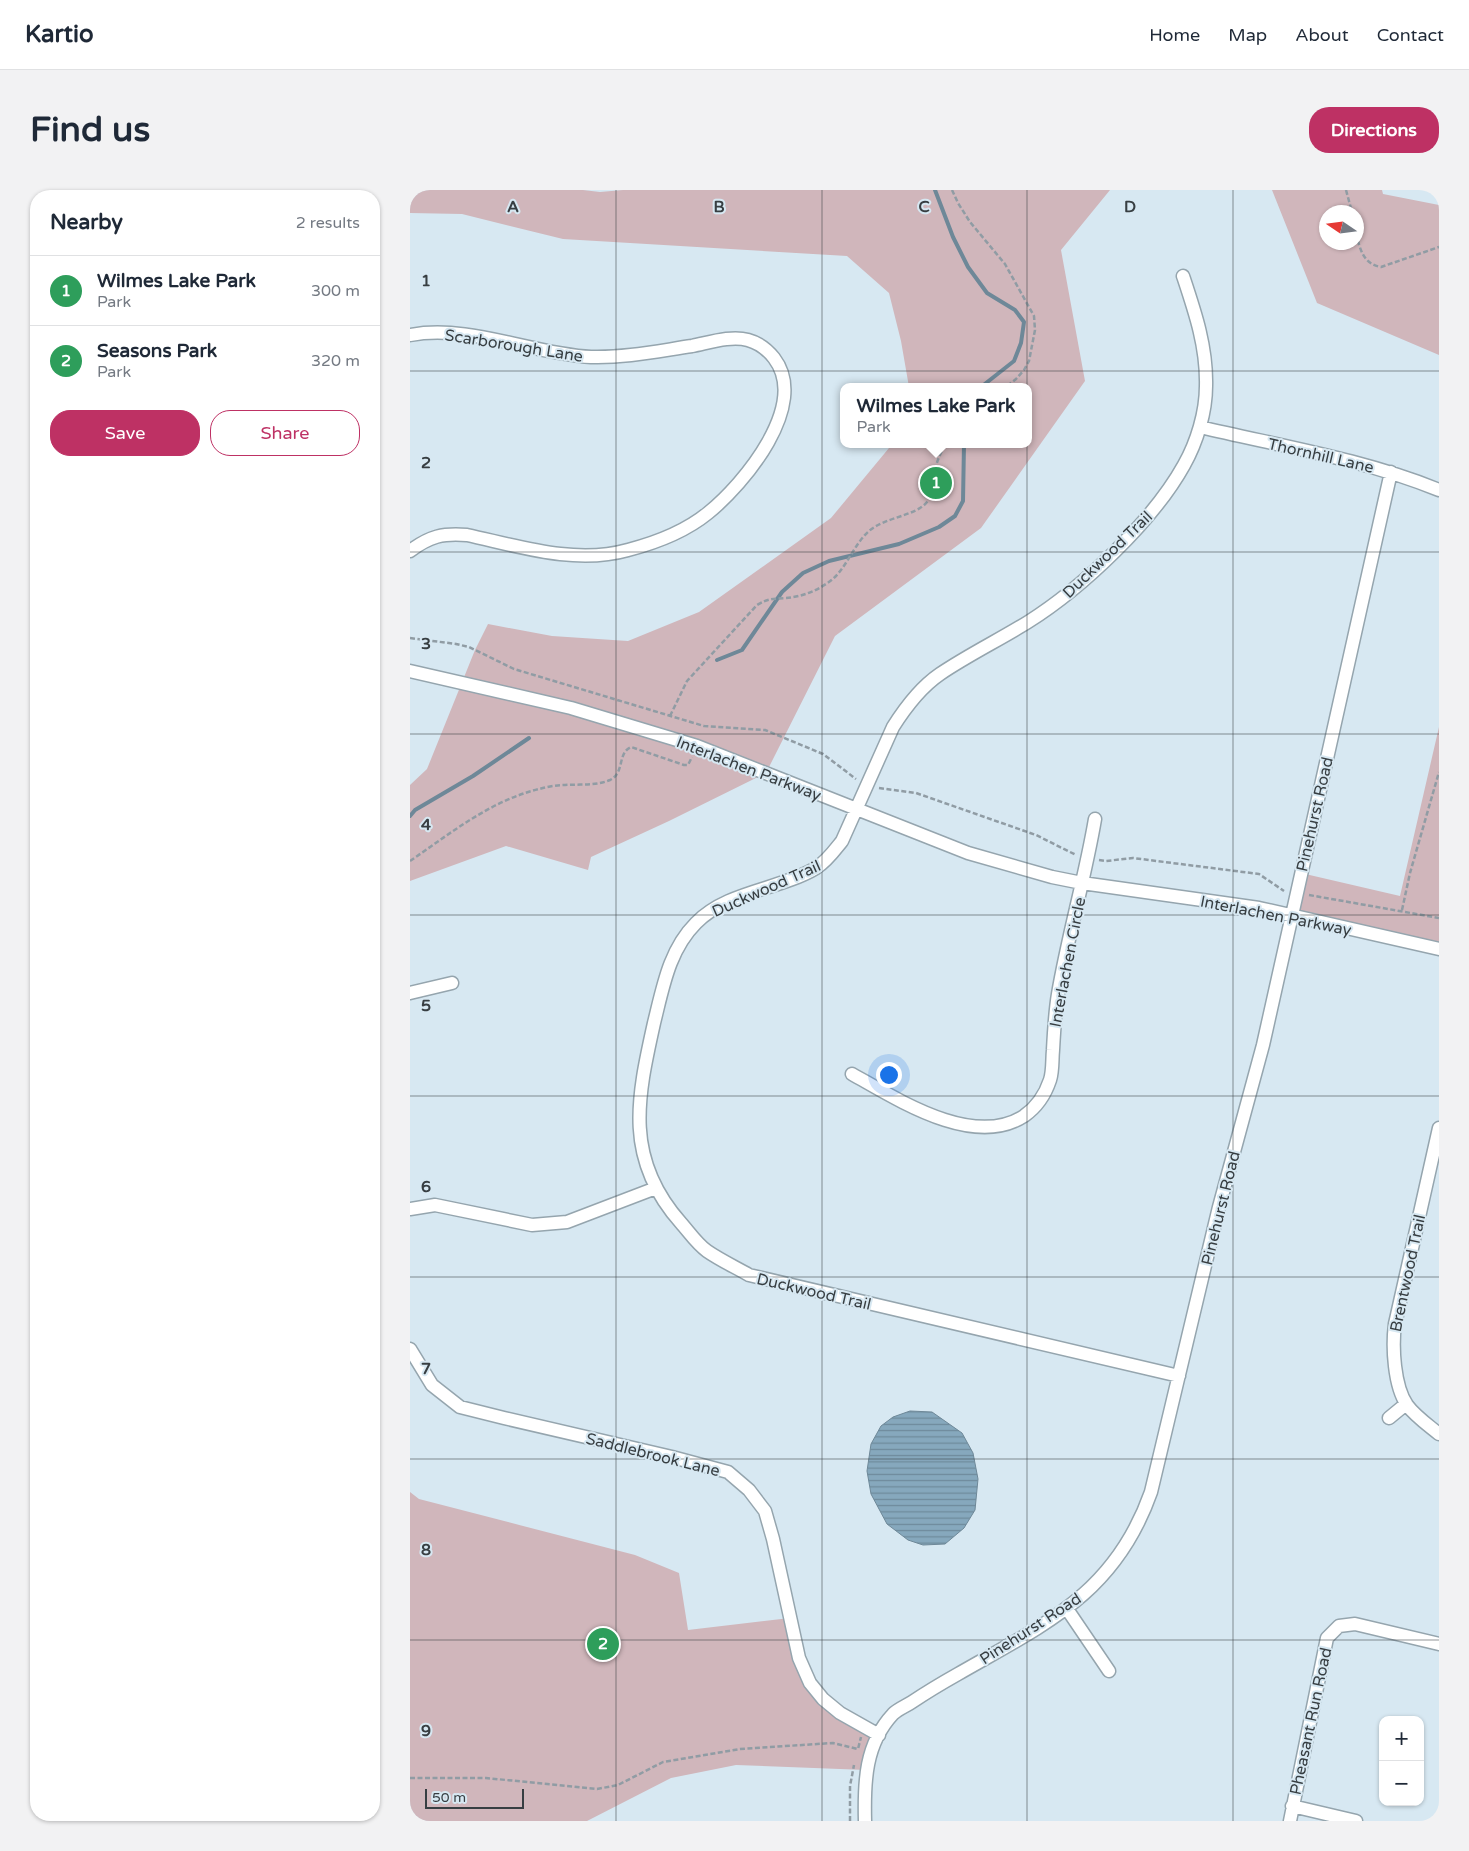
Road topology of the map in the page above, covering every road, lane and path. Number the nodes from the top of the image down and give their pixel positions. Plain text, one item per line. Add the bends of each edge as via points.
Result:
1 (952, 190) edge
2 (1346, 190) edge
3 (1350, 205) edge
4 (1439, 247) edge
5 (1362, 250) edge
6 (1183, 276) dead end
7 (410, 335) edge
8 (1011, 383) edge
9 (1200, 427) junction
10 (943, 448) edge
11 (1391, 472) junction
12 (1439, 490) edge
13 (410, 551) edge
14 (410, 670) edge
15 (670, 716) dead end
16 (704, 726) dead end
17 (697, 746) junction
18 (1439, 772) edge
19 (857, 810) junction
20 (1095, 820) dead end
21 (410, 861) edge
22 (1082, 883) junction
23 (1309, 894) dead end
24 (1402, 910) junction
25 (1292, 916) junction
26 (1439, 918) edge
27 (1439, 949) edge
28 (452, 983) dead end
29 (410, 993) edge
30 (852, 1074) dead end
31 (1439, 1128) edge
32 (656, 1188) junction
33 (410, 1209) edge
34 (410, 1349) edge
35 (1179, 1376) junction
36 (1406, 1404) junction
37 (1389, 1418) dead end
38 (1439, 1434) edge
39 (1067, 1609) junction
40 (1439, 1644) edge
41 (1109, 1670) dead end
42 (866, 1727) junction
43 (879, 1735) junction
44 (410, 1778) edge
45 (1292, 1806) junction
46 (864, 1821) edge
47 (1290, 1821) edge
48 (1356, 1821) edge

1 - 8 path via 970,222 1005,264 1034,316 1035,330 1028,361
2 - 3 path
4 - 5 path via 1381,267 1371,265
6 - 9 street, Duckwood Trail via 1204,351 1206,387
7 - 13 street, Scarborough Lane via 471,336 566,355 612,357 746,339 759,344 778,363 784,376 785,392 766,444 742,481 706,515 666,538 625,551 585,555 556,553 452,534 435,536
9 - 11 street, Thornhill Lane
9 - 19 street, Duckwood Trail via 1185,464 1168,492 1120,546 1062,598 1030,621 939,674 903,711 883,747
10 - 15 path via 928,501 922,507 882,522 870,531 858,543 845,566 827,584 806,594 765,600 757,605 688,681
11 - 12 street, Thornhill Lane
11 - 25 street, Pinehurst Road
14 - 17 street, Interlachen Parkway via 571,708
16 - 17 path
17 - 19 street, Interlachen Parkway
17 - 21 path via 688,765 631,747 626,749 618,772 609,780 518,794 484,811
18 - 24 path
19 - 22 street, Interlachen Parkway via 968,853
19 - 32 street, Duckwood Trail via 830,857 801,875 711,911 696,923 670,960 642,1076 639,1106 646,1162
20 - 22 street
22 - 25 street, Interlachen Parkway via 1259,908
22 - 30 street, Interlachen Circle via 1055,1015 1051,1078 1034,1109 1001,1126 966,1124 907,1104
23 - 24 path
24 - 26 path
25 - 27 street, Interlachen Parkway
25 - 35 street, Pinehurst Road via 1263,1045 1219,1207
28 - 29 street
31 - 36 street, Brentwood Trail via 1394,1324 1392,1345
32 - 33 street via 567,1222 532,1226 436,1205
32 - 35 street, Duckwood Trail via 670,1210 705,1250 749,1275
34 - 42 street, Saddlebrook Lane via 432,1386 460,1406 728,1472 749,1490 764,1511 774,1538 799,1658 810,1683 840,1713
35 - 39 street, Pinehurst Road via 1142,1517 1111,1567
36 - 37 street
36 - 38 street, Brentwood Trail
39 - 41 street
39 - 43 street, Pinehurst Road via 894,1714
40 - 45 street, Pheasant Run Road via 1355,1624 1340,1626 1328,1638
42 - 43 street, Saddlebrook Lane
42 - 44 path via 858,1748 833,1743 740,1749 663,1762 618,1785 598,1790 486,1778
43 - 46 street, Pinehurst Road via 870,1753 864,1778
45 - 47 street, Pheasant Run Road
45 - 48 street

